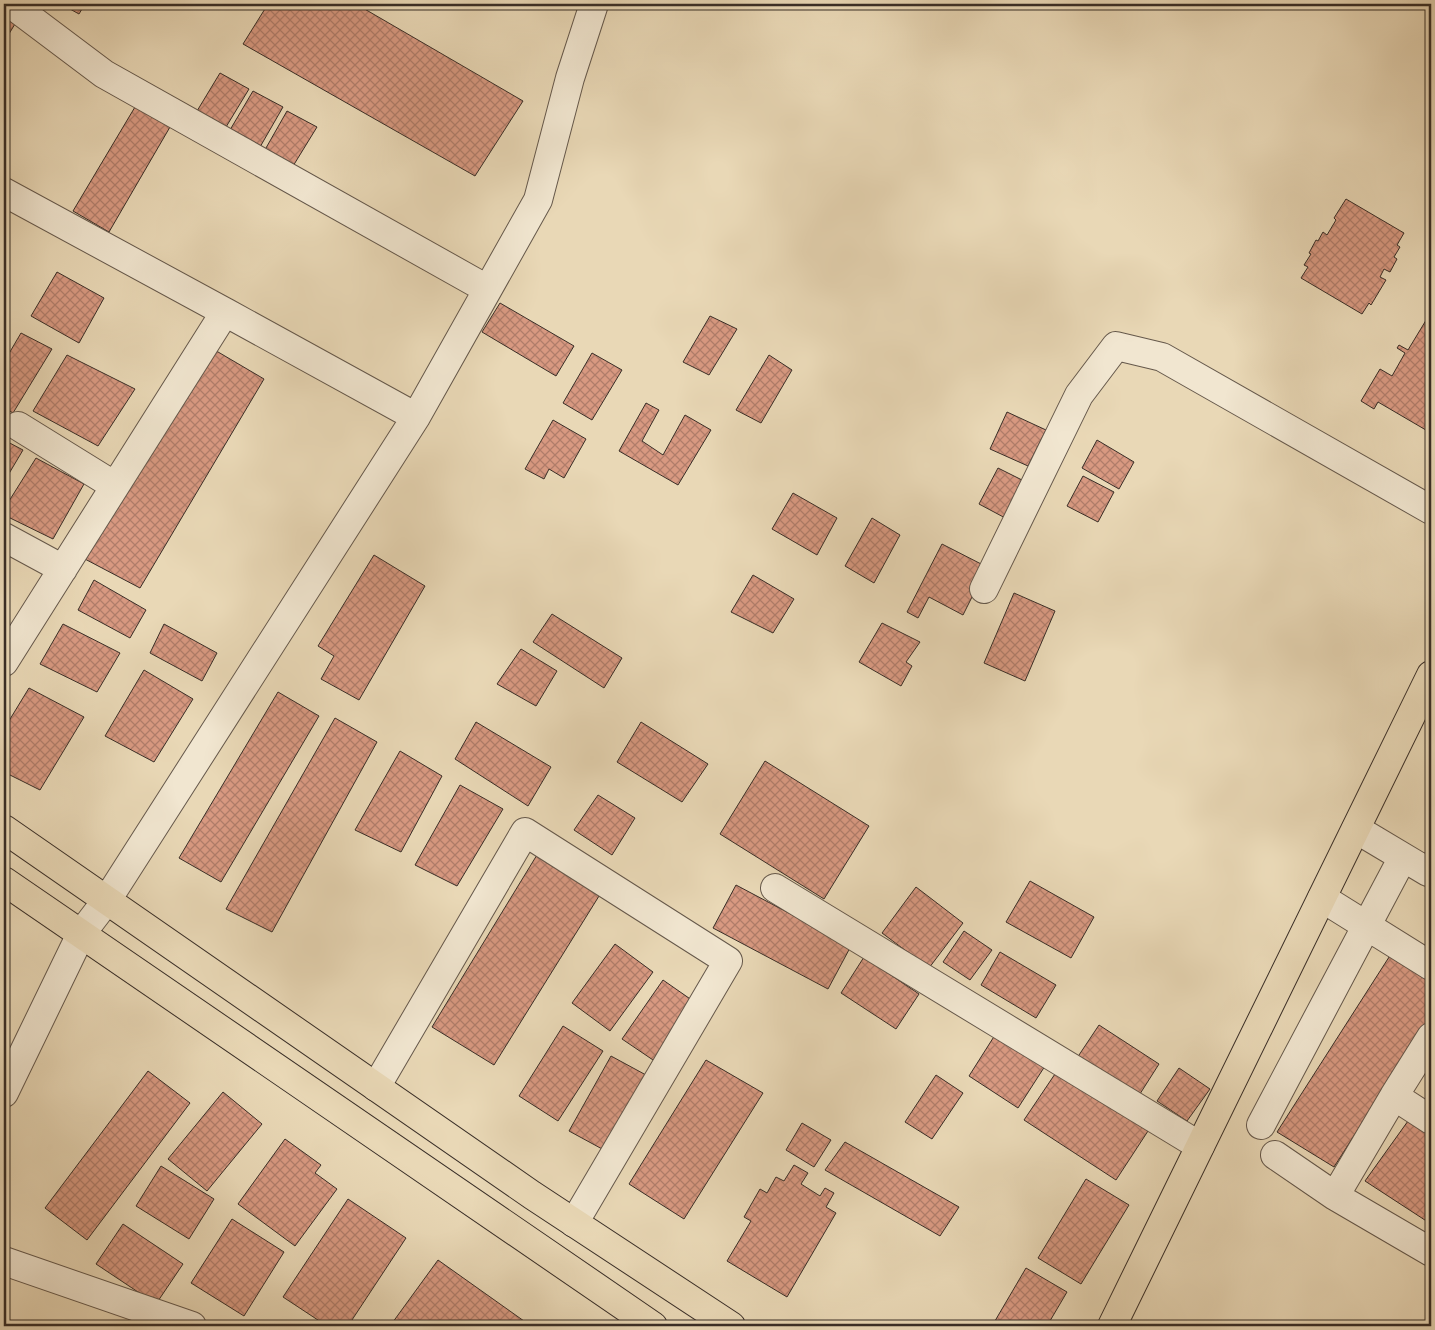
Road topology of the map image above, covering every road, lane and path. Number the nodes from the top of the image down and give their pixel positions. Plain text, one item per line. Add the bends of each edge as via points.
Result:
1 (10, 4) edge
2 (594, 4) edge
3 (4, 192) edge
4 (487, 289) junction
5 (225, 312) junction
6 (416, 418) junction
7 (18, 426) dead end
8 (115, 486) junction
9 (1431, 510) edge
10 (4, 537) edge
11 (62, 569) junction
12 (984, 589) dead end
13 (4, 662) edge
14 (1431, 676) edge
15 (4, 829) edge
16 (1356, 830) junction
17 (1403, 857) junction
18 (1431, 866) edge
19 (4, 881) edge
20 (774, 888) dead end
21 (1322, 898) junction
22 (107, 900) junction
23 (1366, 926) junction
24 (81, 934) junction
25 (1431, 966) edge
26 (1431, 1037) edge
27 (376, 1087) junction
28 (4, 1093) edge
29 (1394, 1096) junction
30 (1431, 1120) edge
31 (1261, 1125) dead end
32 (1200, 1146) junction
33 (1275, 1155) dead end
34 (1335, 1196) junction
35 (574, 1223) junction
36 (1431, 1252) edge
37 (4, 1261) edge
38 (192, 1326) edge
39 (653, 1326) edge
40 (731, 1326) edge
41 (1112, 1326) edge

1 - 4 street via 104,74
2 - 4 street via 570,78 538,200
3 - 5 street
4 - 6 street
5 - 6 street
5 - 8 street
6 - 22 street
7 - 8 street
8 - 11 street
9 - 12 street via 1162,357 1116,346 1079,395
10 - 11 street
11 - 13 street
14 - 16 main road
15 - 22 main road
16 - 17 street
16 - 21 main road
17 - 18 street via 1428,872
17 - 23 street
19 - 24 main road
20 - 32 street
21 - 23 street
21 - 32 main road
22 - 24 street
22 - 27 main road
23 - 25 street
23 - 31 street
24 - 28 street
24 - 39 main road
26 - 29 street
27 - 35 main road
27 - 35 street via 525,832 728,961
29 - 30 street
29 - 34 street
32 - 41 main road
33 - 34 street
34 - 36 street
35 - 40 main road
37 - 38 street

